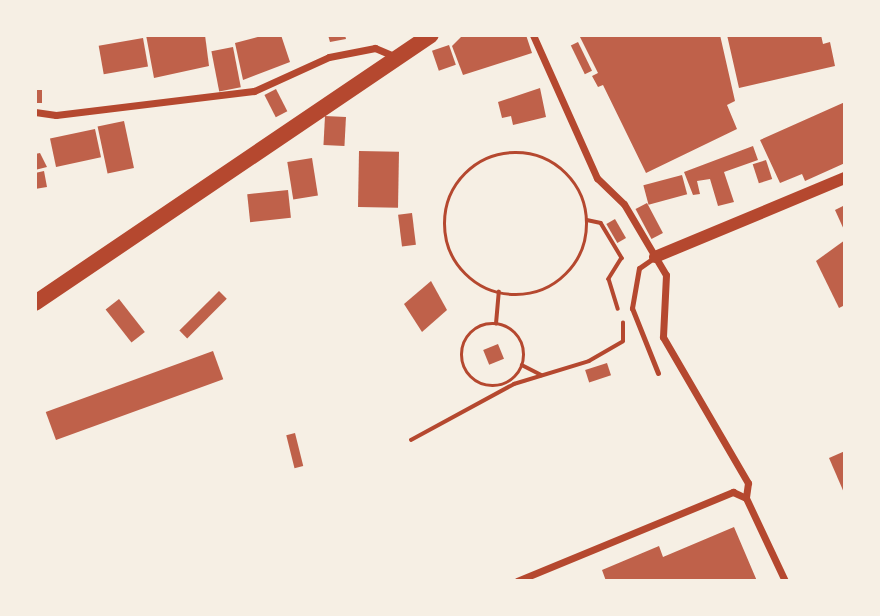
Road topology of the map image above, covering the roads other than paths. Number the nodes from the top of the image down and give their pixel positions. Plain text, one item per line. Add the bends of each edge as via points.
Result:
1 (431, 35) edge
2 (533, 35) edge
3 (396, 57) junction
4 (35, 112) edge
5 (845, 178) edge
6 (655, 257) junction
7 (35, 303) edge
8 (659, 373) dead end
9 (746, 498) junction
10 (517, 581) edge
11 (785, 581) edge

1 - 3 highway
2 - 6 street via 597,178 624,204
3 - 4 street via 375,48 329,57 254,91 56,115
3 - 7 highway
5 - 6 street
6 - 8 lane via 639,268 632,308
6 - 9 street via 666,275 663,337 748,483
9 - 10 street via 733,492
9 - 11 street

